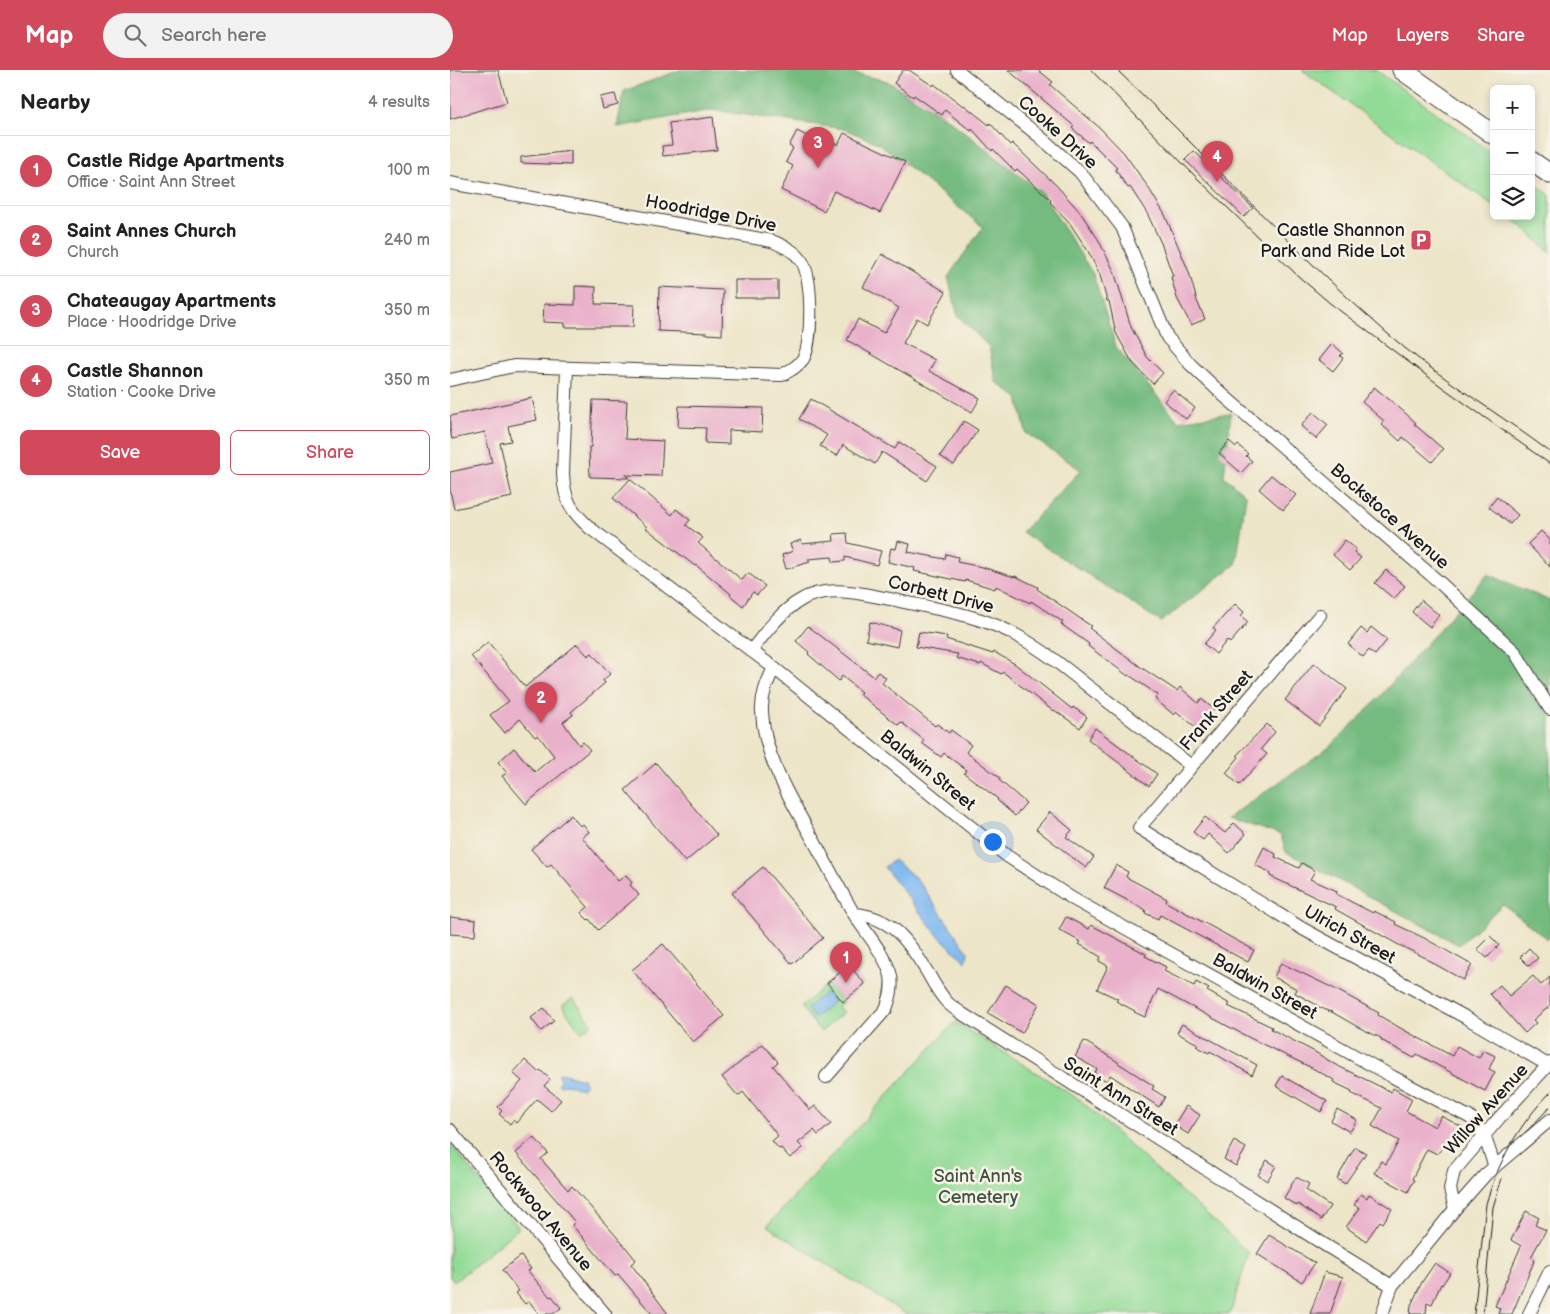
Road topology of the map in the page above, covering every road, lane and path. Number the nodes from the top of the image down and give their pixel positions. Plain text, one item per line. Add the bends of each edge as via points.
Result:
1 (957, 70) edge
2 (1402, 70) edge
3 (1490, 131) edge
4 (1535, 164) edge
5 (1550, 174) edge
6 (450, 183) edge
7 (1190, 364) joint
8 (567, 368) junction
9 (450, 380) edge
10 (1320, 615) dead end
11 (751, 651) junction
12 (774, 668) junction
13 (1550, 709) edge
14 (1191, 766) junction
15 (1139, 828) joint
16 (855, 914) junction
17 (1549, 1064) edge
18 (826, 1077) dead end
19 (1550, 1120) edge
20 (450, 1130) edge
21 (1484, 1135) junction
22 (1495, 1166) junction
23 (1455, 1209) junction
24 (1550, 1270) edge
25 (1392, 1286) junction
26 (605, 1314) edge
27 (1382, 1314) edge
28 (1529, 1314) edge

1 - 7 street, Cooke Drive via 1080,172 1122,227 1167,337
2 - 3 street
4 - 5 street
6 - 8 street, Hoodridge Drive via 772,241 790,249 802,260 810,284 809,343 796,368 782,374
7 - 13 street, Bockstoce Avenue via 1514,652
8 - 9 street, Hoodridge Drive via 514,366
8 - 11 street, Baldwin Street via 563,489 568,505 590,528
10 - 14 street, Frank Street
11 - 12 street, Baldwin Street
11 - 14 street, Corbett Drive via 785,612 801,599 818,593 838,591 875,596 968,615 1023,639
12 - 16 street via 766,684 762,710 774,761 784,788
12 - 21 street, Baldwin Street via 1007,856 1082,904 1471,1118
14 - 15 street, Frank Street
15 - 17 street, Ulrich Street via 1303,929
16 - 18 street via 886,964 891,997 876,1022
16 - 25 street, Saint Ann Street via 882,921 896,930 911,946 947,1002 961,1013
17 - 21 street, Willow Avenue
19 - 22 street
20 - 26 street, Rockwood Avenue
21 - 22 street, Baldwin Street
21 - 23 street, Willow Avenue via 1454,1171 1450,1189
22 - 23 street
23 - 25 street
24 - 28 street
25 - 27 street

